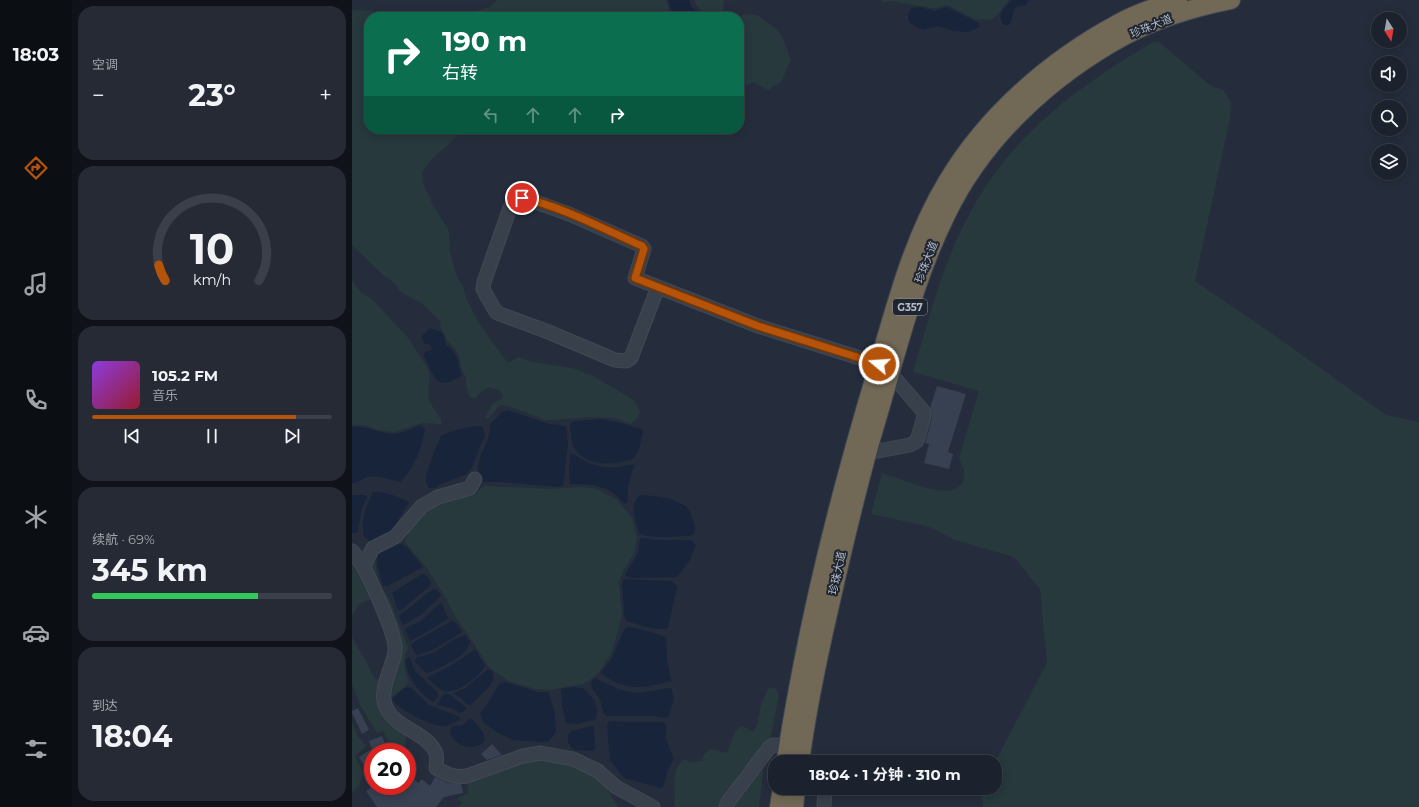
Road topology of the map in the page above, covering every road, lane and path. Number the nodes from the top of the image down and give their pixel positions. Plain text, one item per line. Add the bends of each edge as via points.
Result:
1 (1178, 0) edge
2 (1231, 0) edge
3 (658, 287) junction
4 (885, 369) junction
5 (867, 453) junction
6 (475, 479) dead end
7 (352, 551) edge
8 (363, 567) junction
9 (789, 755) edge
10 (796, 755) edge
11 (797, 755) edge
12 (781, 795) edge
13 (795, 795) edge
14 (825, 795) edge
15 (653, 807) edge
16 (726, 807) edge
17 (779, 807) edge
18 (794, 807) edge
19 (824, 807) edge

1 - 4 highway, 珍珠大道 / G357 via 1120,22 1062,59 1007,106 963,158 947,181 912,258 900,293
2 - 4 highway, 珍珠大道 / G357 via 1158,21 1112,43 1043,92 1003,131 974,167 941,225
3 - 3 street via 635,278 644,249 642,246 569,214 518,198 510,208 483,289 496,312 615,360 626,361 631,358
3 - 4 street via 758,326
4 - 5 highway, 珍珠大道 / G357
4 - 5 street via 923,411 924,417 917,441 910,445
4 - 10 highway, 珍珠大道 / G357 via 850,460 831,533 809,634
5 - 11 highway, 珍珠大道 / G357 via 845,536 804,737
6 - 8 street via 470,488 438,497 422,506 395,537 373,548
7 - 8 street
8 - 15 street via 388,620 396,649 385,681 385,706 399,724 420,736 436,751 436,768 448,775 467,776 523,756 541,753 573,759 598,770 616,788
9 - 16 street via 773,745 769,748
12 - 17 highway
13 - 18 highway
14 - 19 street

